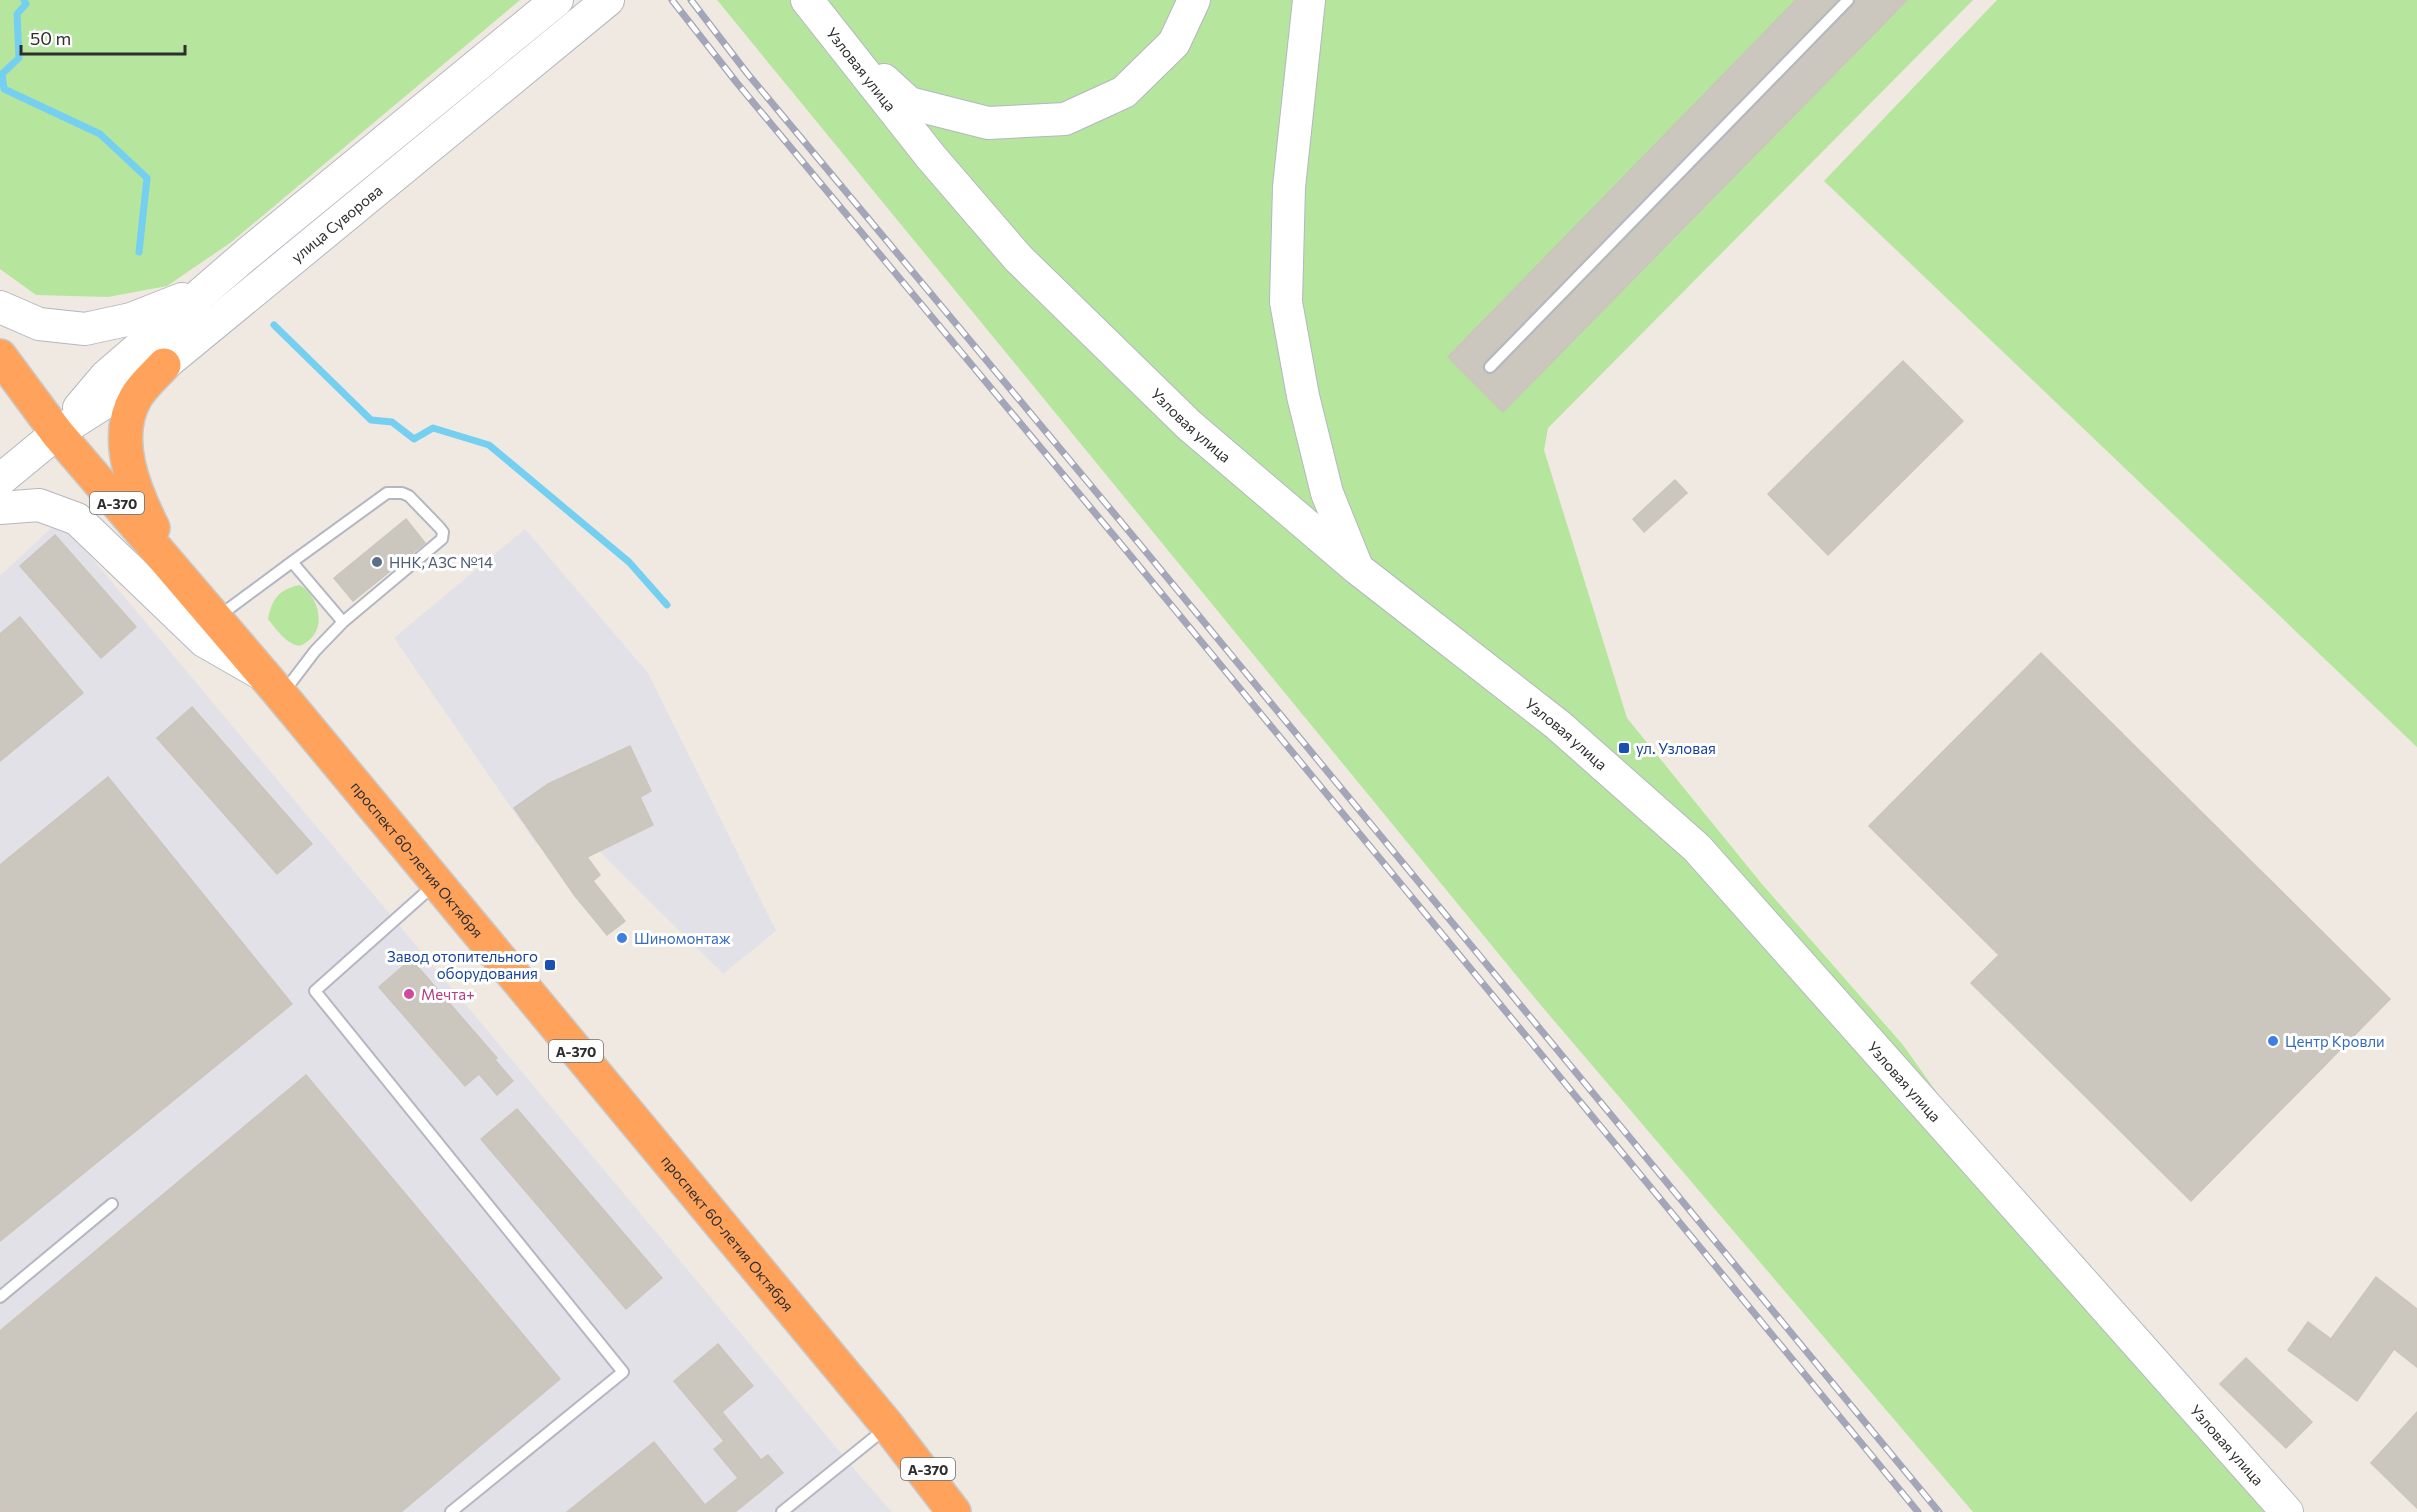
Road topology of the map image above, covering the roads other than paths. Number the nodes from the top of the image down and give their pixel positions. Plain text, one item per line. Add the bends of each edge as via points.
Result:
1 (557, 0) edge
2 (609, 0) edge
3 (807, 0) edge
4 (1194, 0) edge
5 (1309, 0) edge
6 (1848, 0) edge
7 (827, 27) junction
8 (988, 123) junction
9 (947, 175) junction
10 (247, 254) junction
11 (0, 307) edge
12 (0, 356) edge
13 (164, 365) junction
14 (1490, 367) dead end
15 (0, 376) edge
16 (57, 434) junction
17 (0, 480) edge
18 (0, 508) edge
19 (292, 562) junction
20 (1358, 569) junction
21 (176, 573) junction
22 (215, 619) junction
23 (343, 622) junction
24 (272, 686) junction
25 (437, 883) junction
26 (112, 1204) dead end
27 (0, 1297) edge
28 (888, 1425) junction
29 (451, 1512) edge
30 (782, 1512) edge
31 (954, 1512) edge
32 (968, 1512) edge
33 (2287, 1512) edge

1 - 10 street, улица Суворова
2 - 13 street, улица Суворова
3 - 7 street, Узловая улица
4 - 8 street via 1173,43 1124,92 1065,118
5 - 20 street via 1289,187 1286,302 1303,396 1327,493
6 - 14 lane
7 - 8 street via 909,103
7 - 9 street, Узловая улица
8 - 9 street via 958,125 948,132 942,146
9 - 20 street, Узловая улица via 1018,258 1189,424
10 - 11 street via 179,301 131,320 85,330 39,324
10 - 16 street, улица Суворова via 106,376
12 - 16 highway, А-370
13 - 16 street, улица Суворова
13 - 21 highway via 136,396 125,423 127,460 138,497
15 - 16 highway, А-370
16 - 17 street, улица Суворова
16 - 21 highway, проспект 60-летия Октября / А-370
18 - 24 street via 39,505 77,519 204,641
19 - 22 lane
19 - 23 lane
19 - 23 lane via 387,493 409,496 439,526 442,539
20 - 33 street, Узловая улица via 1557,726 1697,848
21 - 22 highway, проспект 60-летия Октября / А-370
22 - 24 highway, проспект 60-летия Октября / А-370
23 - 24 lane
24 - 25 highway, проспект 60-летия Октября / А-370
25 - 28 highway, проспект 60-летия Октября / А-370
25 - 29 lane via 315,991 623,1372
26 - 27 lane
28 - 30 lane
28 - 31 highway, проспект 60-летия Октября / А-370
28 - 32 highway, проспект 60-летия Октября / А-370

